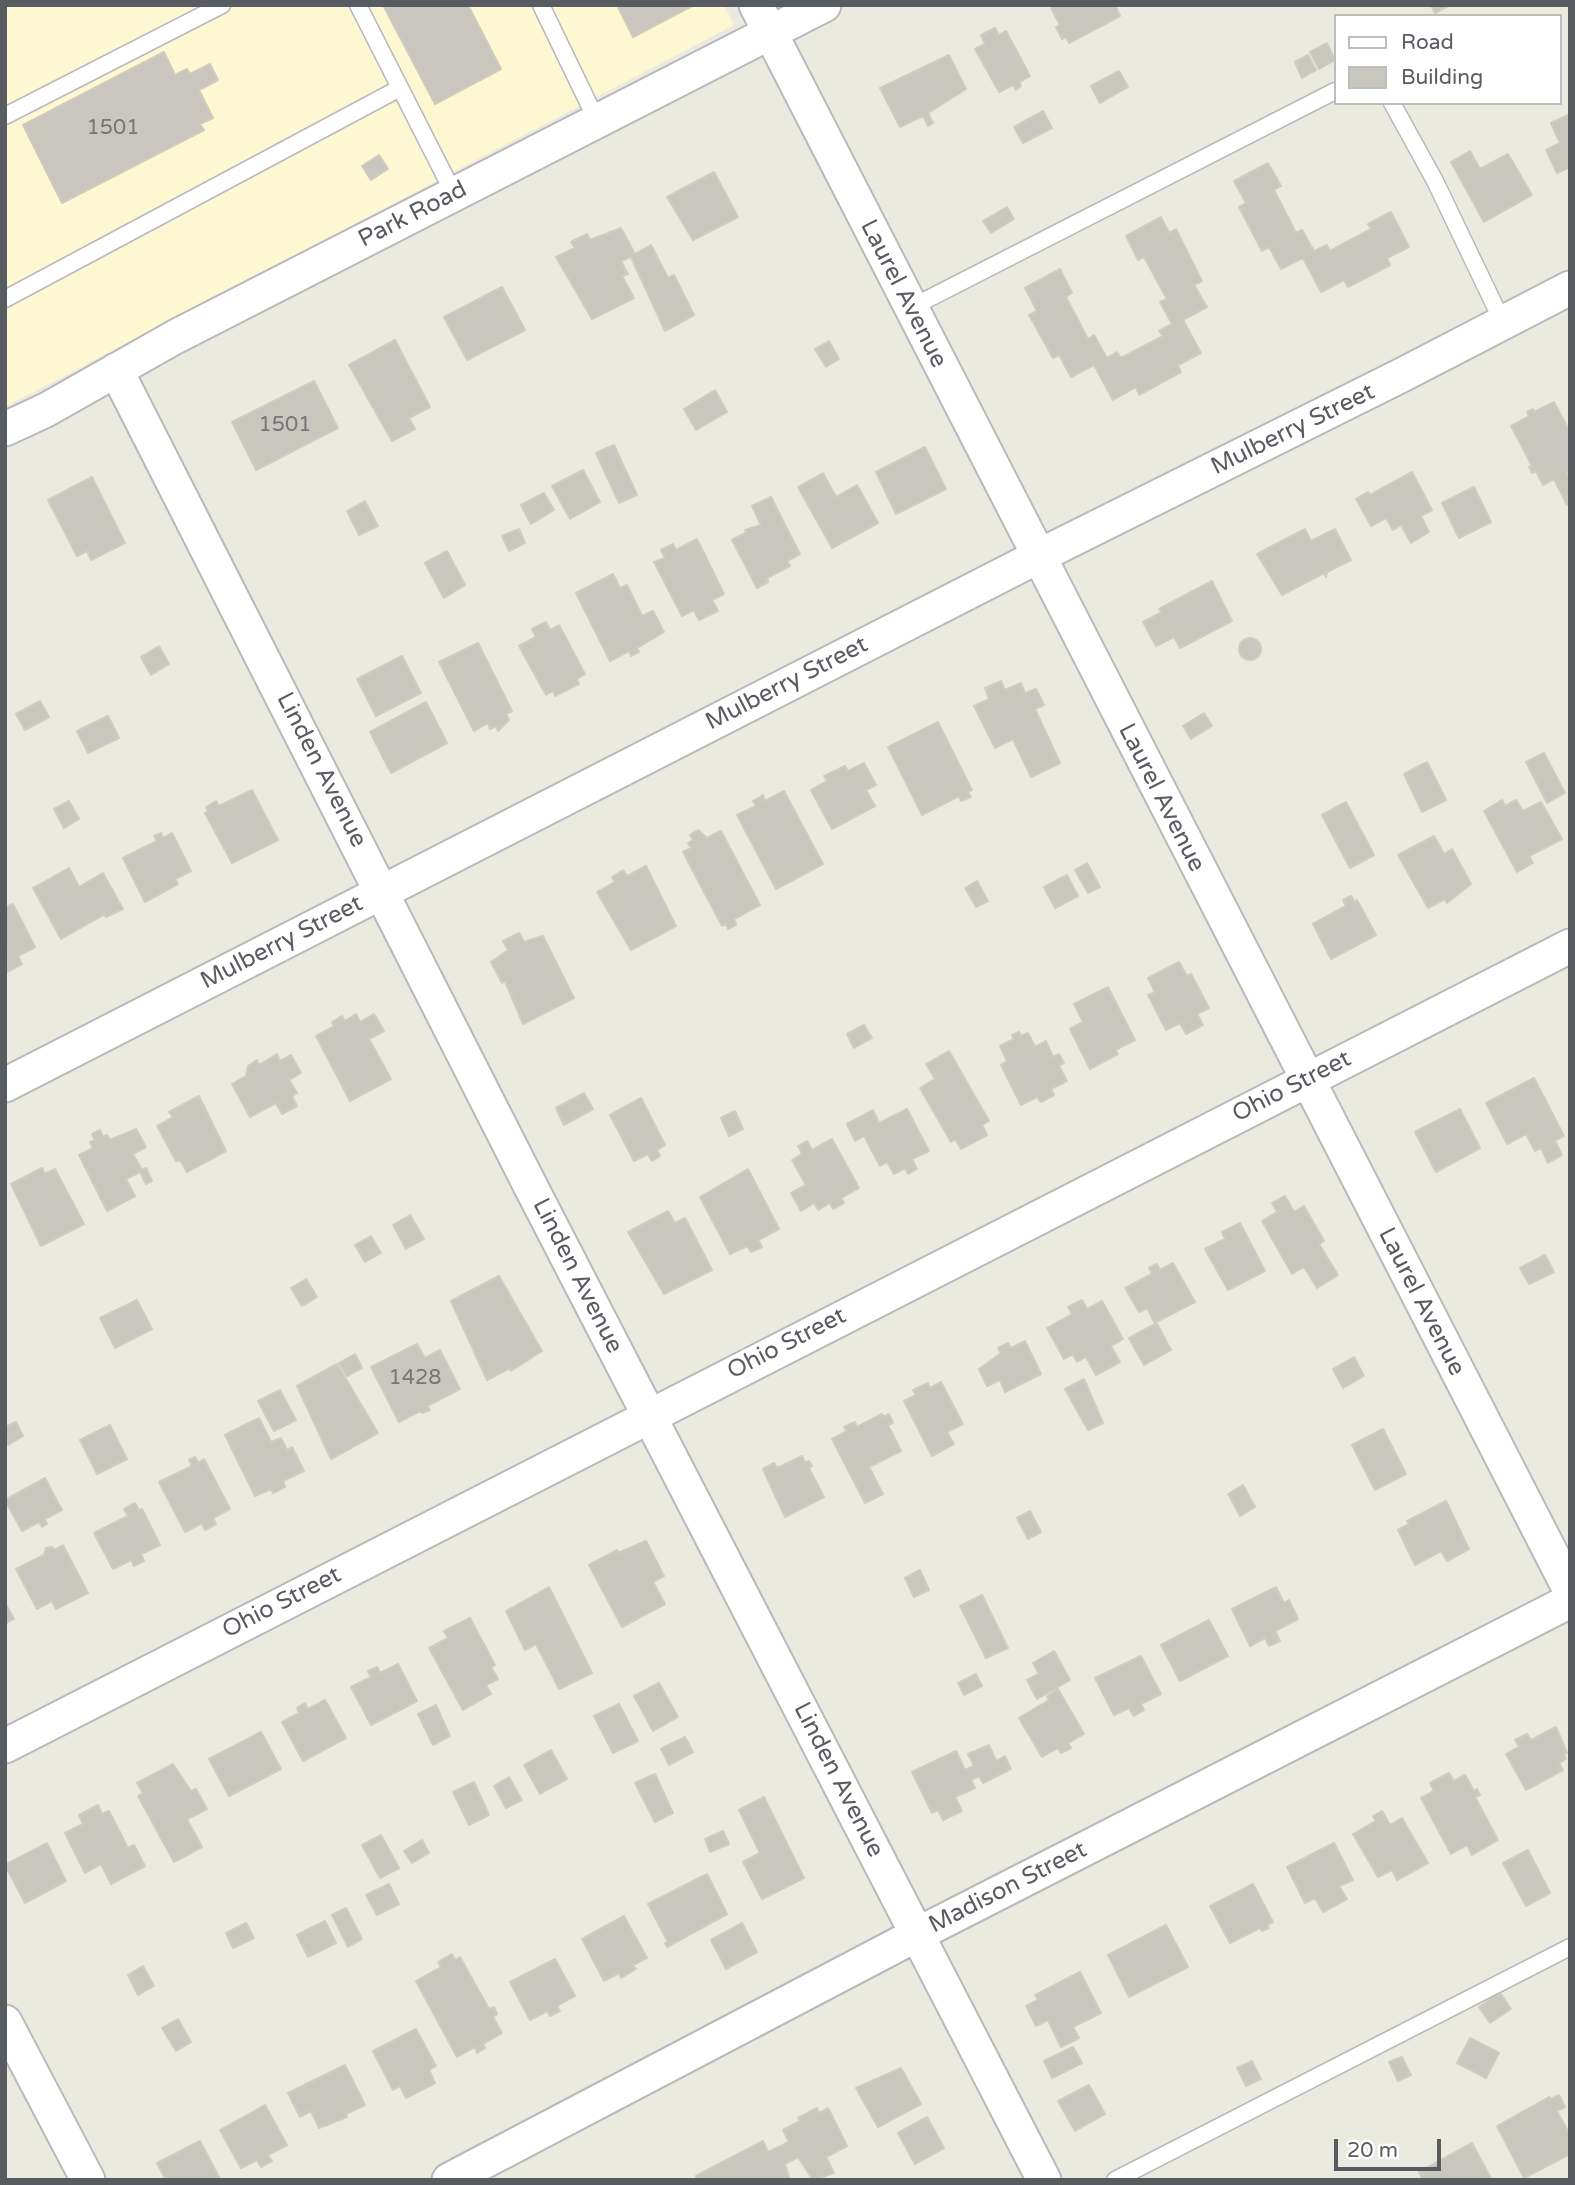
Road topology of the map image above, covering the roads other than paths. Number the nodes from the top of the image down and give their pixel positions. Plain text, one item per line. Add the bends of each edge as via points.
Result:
1 (222, 5) edge
2 (358, 5) edge
3 (541, 5) edge
4 (824, 5) edge
5 (763, 19) edge
6 (400, 88) junction
7 (1334, 92) edge
8 (1393, 105) edge
9 (5, 116) edge
10 (597, 121) junction
11 (454, 194) junction
12 (1570, 288) edge
13 (5, 299) edge
14 (910, 308) junction
15 (1503, 323) junction
16 (116, 370) junction
17 (5, 429) edge
18 (1037, 557) junction
19 (383, 891) junction
20 (1570, 946) edge
21 (1307, 1079) junction
22 (5, 1085) edge
23 (649, 1414) junction
24 (1570, 1590) edge
25 (1570, 1601) edge
26 (5, 1746) edge
27 (918, 1934) junction
28 (1570, 1947) edge
29 (5, 2022) edge
30 (88, 2180) edge
31 (449, 2180) edge
32 (1044, 2180) edge
33 (1115, 2180) edge

1 - 9 lane
2 - 6 lane
3 - 10 lane
4 - 5 street, Park Road
5 - 10 street, Park Road
5 - 14 street, Laurel Avenue
6 - 11 lane
6 - 13 lane
7 - 14 lane
8 - 15 lane
10 - 11 street, Park Road
11 - 16 street, Park Road
12 - 15 street, Mulberry Street
14 - 18 street, Laurel Avenue
15 - 18 street, Mulberry Street
16 - 17 street, Park Road
16 - 19 street, Linden Avenue
18 - 19 street, Mulberry Street
18 - 21 street, Laurel Avenue
19 - 22 street, Mulberry Street
19 - 23 street, Linden Avenue
20 - 21 street, Ohio Street
21 - 23 street, Ohio Street
21 - 24 street, Laurel Avenue
23 - 26 street, Ohio Street
23 - 27 street, Linden Avenue
25 - 27 street, Madison Street
27 - 31 street, Madison Street
27 - 32 street, Linden Avenue
28 - 33 lane
29 - 30 street

